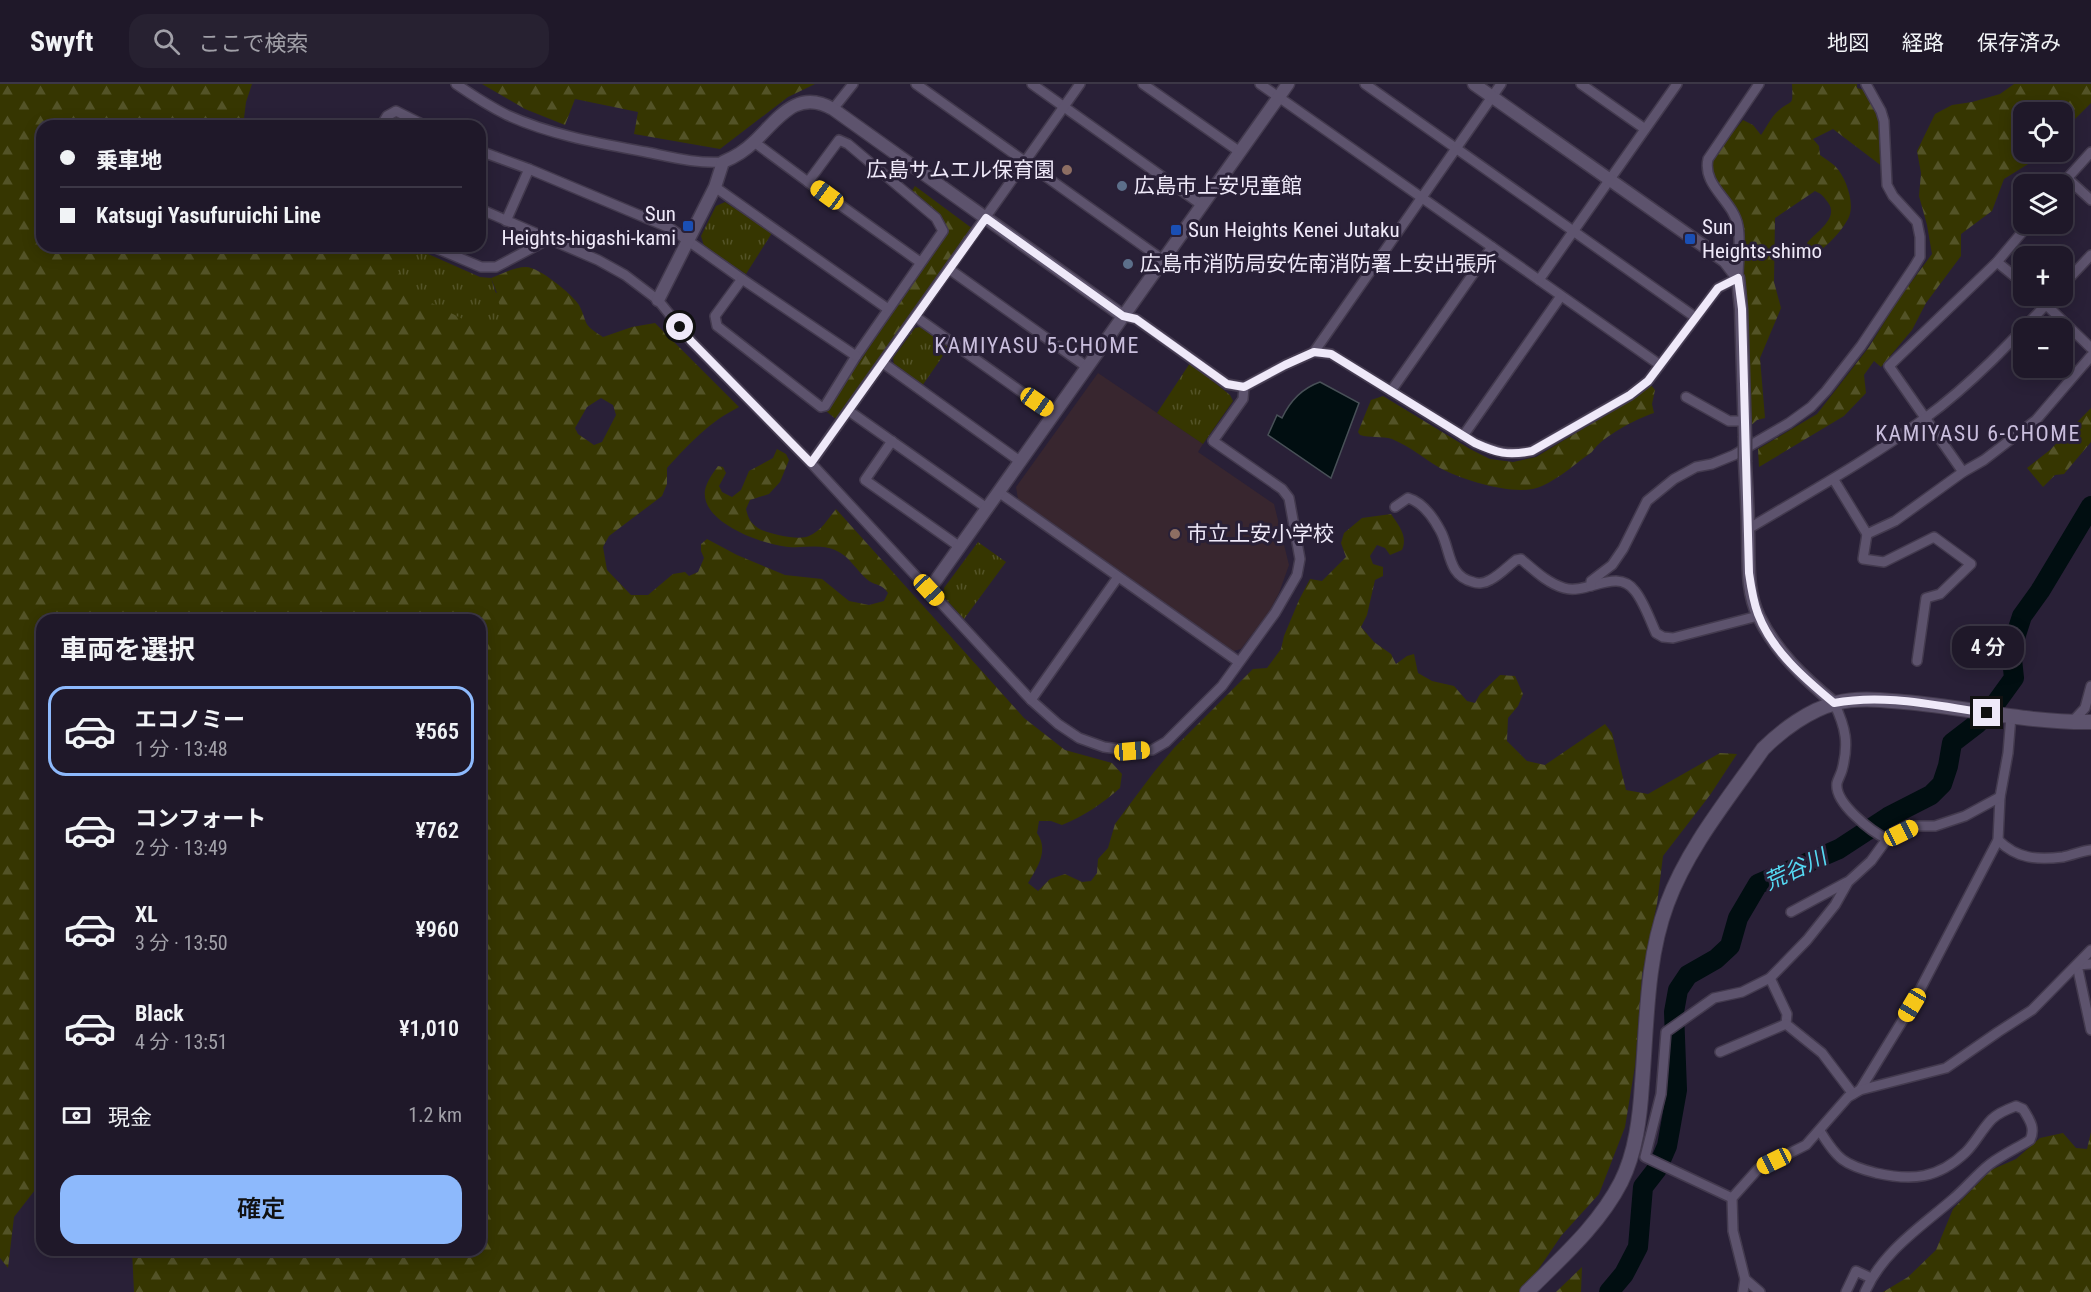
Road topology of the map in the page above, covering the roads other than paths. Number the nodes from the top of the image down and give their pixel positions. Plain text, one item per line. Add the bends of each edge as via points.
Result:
1 (456, 84) edge
2 (854, 84) edge
3 (915, 84) edge
4 (1032, 84) edge
5 (1080, 84) edge
6 (1143, 84) edge
7 (1260, 84) edge
8 (1288, 84) edge
9 (1365, 84) edge
10 (1474, 84) edge
11 (1501, 84) edge
12 (1581, 84) edge
13 (1677, 84) edge
14 (1759, 84) edge
15 (1866, 84) edge
16 (1492, 97) junction
17 (1279, 98) junction
18 (1064, 107) junction
19 (833, 109) junction
20 (385, 120) edge
21 (414, 120) edge
22 (1645, 129) junction
23 (754, 142) junction
24 (1456, 148) junction
25 (1240, 152) junction
26 (2091, 152) edge
27 (486, 153) edge
28 (723, 162) junction
29 (1025, 162) junction
30 (529, 169) junction
31 (2071, 174) edge
32 (1610, 179) junction
33 (808, 182) junction
34 (715, 187) junction
35 (2073, 187) edge
36 (1422, 198) junction
37 (2091, 200) edge
38 (1202, 205) junction
39 (486, 212) edge
40 (986, 218) junction
41 (506, 220) junction
42 (1573, 231) junction
43 (2020, 234) edge
44 (549, 239) junction
45 (687, 240) junction
46 (1492, 247) junction
47 (445, 252) edge
48 (2091, 255) edge
49 (1163, 260) junction
50 (920, 262) junction
51 (1996, 262) junction
52 (950, 269) junction
53 (2073, 274) edge
54 (2013, 275) edge
55 (1738, 278) junction
56 (742, 279) junction
57 (1539, 280) junction
58 (1562, 296) junction
59 (657, 300) junction
60 (2043, 306) edge
61 (2049, 306) edge
62 (888, 309) junction
63 (1123, 316) junction
64 (1695, 316) junction
65 (916, 317) junction
66 (2091, 348) edge
67 (1314, 352) junction
68 (856, 356) junction
69 (2091, 356) edge
70 (883, 363) junction
71 (1660, 365) junction
72 (1087, 368) junction
73 (1244, 387) junction
74 (1391, 391) junction
75 (1686, 397) dead end
76 (849, 411) junction
77 (1054, 415) junction
78 (1925, 418) junction
79 (1745, 421) junction
80 (1463, 435) junction
81 (892, 441) junction
82 (1021, 462) junction
83 (811, 463) junction
84 (1963, 472) junction
85 (1834, 480) junction
86 (1000, 493) junction
87 (1395, 507) dead end
88 (988, 509) junction
89 (1748, 529) junction
90 (1867, 534) junction
91 (960, 548) junction
92 (1118, 577) junction
93 (1591, 586) junction
94 (929, 590) junction
95 (1758, 616) junction
96 (1917, 661) dead end
97 (1239, 662) junction
98 (2091, 686) edge
99 (1031, 700) junction
100 (1834, 703) junction
101 (2007, 715) junction
102 (2072, 722) junction
103 (2091, 722) edge
104 (2000, 797) junction
105 (1887, 839) junction
106 (1998, 840) junction
107 (2091, 850) edge
108 (1848, 882) junction
109 (1791, 912) dead end
110 (2091, 950) edge
111 (2091, 964) edge
112 (2077, 965) junction
113 (1770, 978) junction
114 (1786, 1024) junction
115 (2091, 1030) edge
116 (1720, 1052) dead end
117 (1857, 1092) junction
118 (1820, 1131) junction
119 (1732, 1198) junction
120 (1871, 1278) junction
121 (1745, 1279) junction
122 (1527, 1292) edge
123 (1743, 1292) edge
124 (1760, 1292) edge
125 (1846, 1292) edge
126 (1865, 1292) edge

1 - 28 street via 507,115 547,130 668,157
2 - 19 street
3 - 29 street
4 - 18 street
5 - 18 street
6 - 25 street
7 - 17 street
8 - 17 street
9 - 24 street
10 - 16 street
11 - 16 street
12 - 22 street
13 - 22 street
14 - 55 street via 1708,159 1706,169 1738,226
15 - 93 street via 1884,121 1887,185 1917,222 1920,256 1914,267 1861,346 1811,407 1734,455 1674,479 1647,501 1623,549 1612,565 1591,581
16 - 24 street
16 - 32 street
17 - 25 street
17 - 36 street
18 - 29 street
18 - 38 street
19 - 23 street via 805,102 791,106
19 - 40 street
20 - 21 street via 396,111
22 - 32 street
23 - 28 street
23 - 33 street
24 - 36 street
24 - 42 street
25 - 38 street
26 - 31 street
27 - 30 street
28 - 34 street
29 - 40 street
29 - 49 street
30 - 41 street
30 - 45 street via 670,228
32 - 42 street
32 - 55 street via 1725,261
33 - 50 street
33 - 50 street via 838,140 848,144 936,218 943,231
34 - 45 street
34 - 62 street
35 - 37 street
36 - 46 street
36 - 67 street
38 - 49 street
39 - 41 street
40 - 52 street
40 - 63 street
41 - 44 street
42 - 57 street
42 - 64 street
43 - 51 street
44 - 47 street via 495,267 481,267
44 - 59 street via 625,275
45 - 56 street
45 - 59 street
46 - 57 street
46 - 74 street
48 - 53 street
49 - 63 street
50 - 62 street
51 - 54 street
51 - 78 street via 1889,366
52 - 65 street
52 - 72 street
55 - 64 street via 1718,288
55 - 79 street
56 - 68 street
56 - 68 street via 715,316 717,326 821,407
57 - 58 street
58 - 71 street
58 - 80 street
59 - 83 street via 691,341
60 - 78 street via 1979,374
61 - 66 street
62 - 68 street
63 - 72 street
63 - 73 street via 1136,319 1227,384
64 - 71 street
65 - 70 street
65 - 77 street
67 - 73 street
67 - 74 street via 1331,354
69 - 84 street via 2036,420
70 - 76 street
70 - 82 street
71 - 80 street via 1630,395 1532,451 1515,455 1497,452
72 - 77 street
73 - 97 street via 1243,399 1213,441 1289,498 1300,559 1297,575 1286,594
74 - 80 street
75 - 79 street via 1729,421
76 - 81 street
76 - 83 street
77 - 82 street
78 - 84 street
78 - 85 street
79 - 89 street, bridge
81 - 88 street
81 - 91 street via 865,480
82 - 86 street
83 - 94 street
84 - 90 street via 1896,521
85 - 89 street
85 - 90 street
86 - 88 street
86 - 92 street
87 - 93 street via 1408,498 1424,508 1441,531 1452,566 1465,580 1478,584 1489,581 1521,559 1544,579 1565,588
88 - 91 street
89 - 95 street via 1749,573
90 - 96 street via 1863,559 1884,562 1934,537 1971,564 1940,594 1926,598
91 - 94 street
92 - 97 street
92 - 99 street
93 - 95 street via 1625,582 1635,590 1656,633 1663,637 1673,638
94 - 99 street
95 - 100 street via 1775,645 1806,680
97 - 99 street via 1222,686 1166,742 1152,750 1104,747 1079,738
98 - 102 street via 2085,708
100 - 101 main road via 1879,700
100 - 105 street via 1846,735 1847,749 1837,785 1842,801 1875,833
100 - 122 main road via 1792,725 1763,749 1692,853 1667,904 1653,962 1640,1109 1622,1179 1589,1229
101 - 102 main road
101 - 104 street via 2008,753
102 - 103 main road
104 - 105 street via 1965,816 1935,826 1914,826
104 - 106 street
105 - 108 street via 1872,861
106 - 107 street via 2009,851 2027,858 2064,857
106 - 117 street via 1912,1005
108 - 109 street
108 - 113 street via 1807,940
110 - 112 street
111 - 112 street
112 - 115 street
112 - 117 street via 2032,1010 1946,1068
113 - 114 street via 1787,1014
113 - 119 street via 1743,992 1714,998 1666,1032 1661,1094 1645,1156
114 - 116 street
114 - 117 street via 1822,1053
117 - 118 street via 1848,1097
118 - 119 street via 1806,1145 1758,1169
118 - 120 street via 1832,1152 1852,1167 1898,1178 1919,1178 1939,1172 1966,1152 1992,1118 2006,1110 2023,1108 2032,1125 2030,1140 1990,1164 1898,1246
119 - 121 street via 1733,1231
120 - 125 street via 1856,1271
120 - 126 street
121 - 123 street
121 - 124 street

